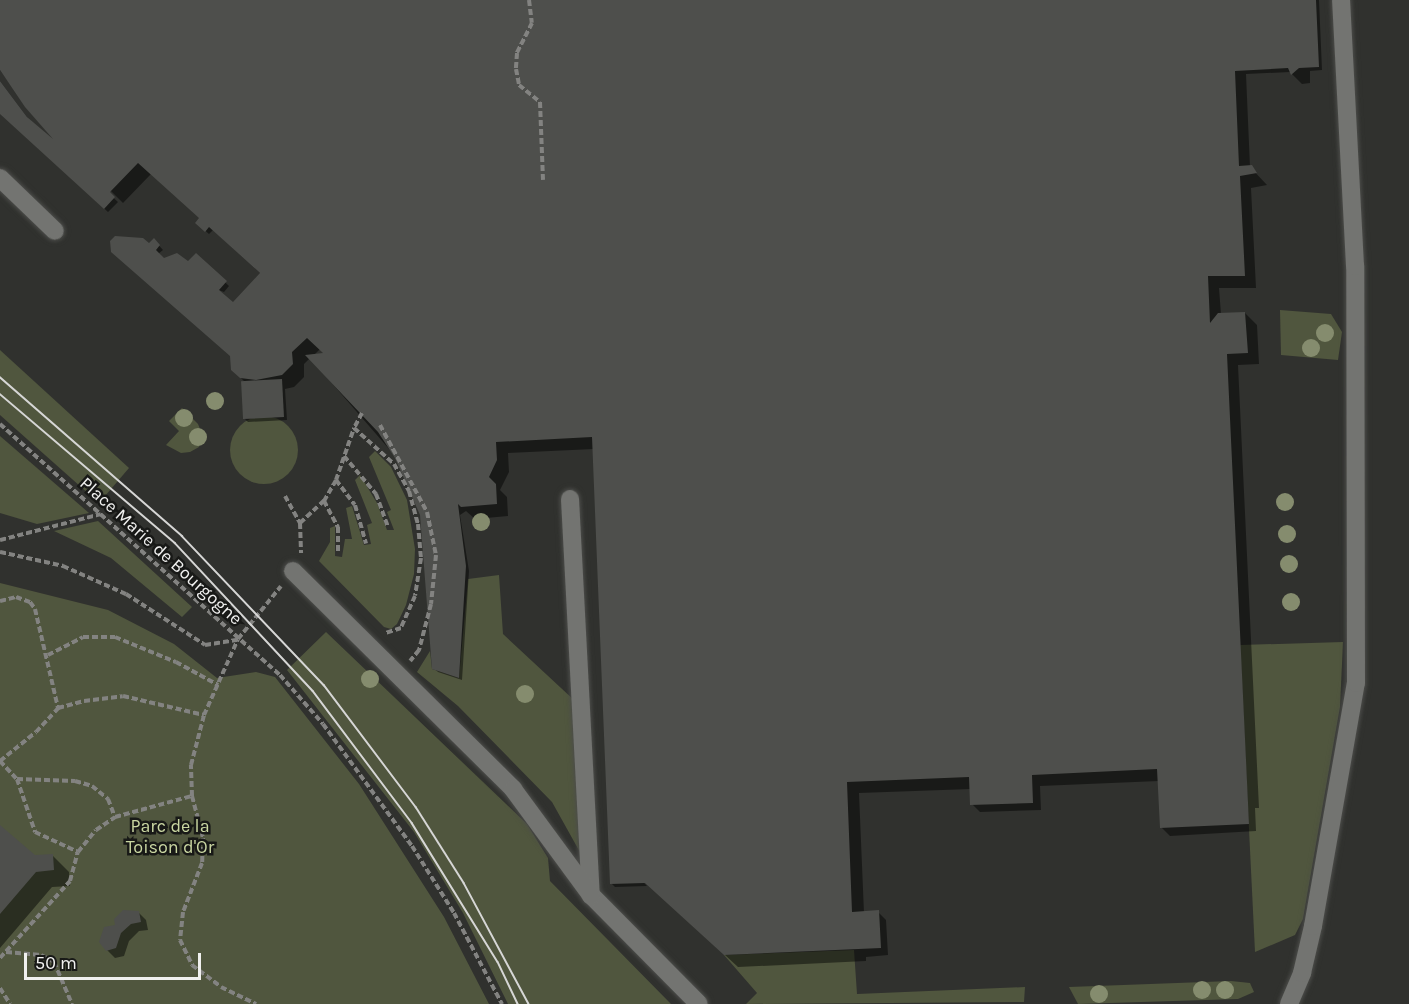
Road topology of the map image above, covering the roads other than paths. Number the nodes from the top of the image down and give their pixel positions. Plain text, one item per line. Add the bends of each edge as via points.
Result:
1 (1341, 0) edge
2 (0, 178) edge
3 (55, 231) dead end
4 (570, 499) dead end
5 (293, 571) road end
6 (591, 895) junction
7 (699, 1004) edge
8 (1289, 1004) edge

1 - 8 lane via 1355,266 1356,683 1313,926 1302,974
2 - 3 lane
4 - 6 lane
5 - 6 lane via 513,789
6 - 7 lane

